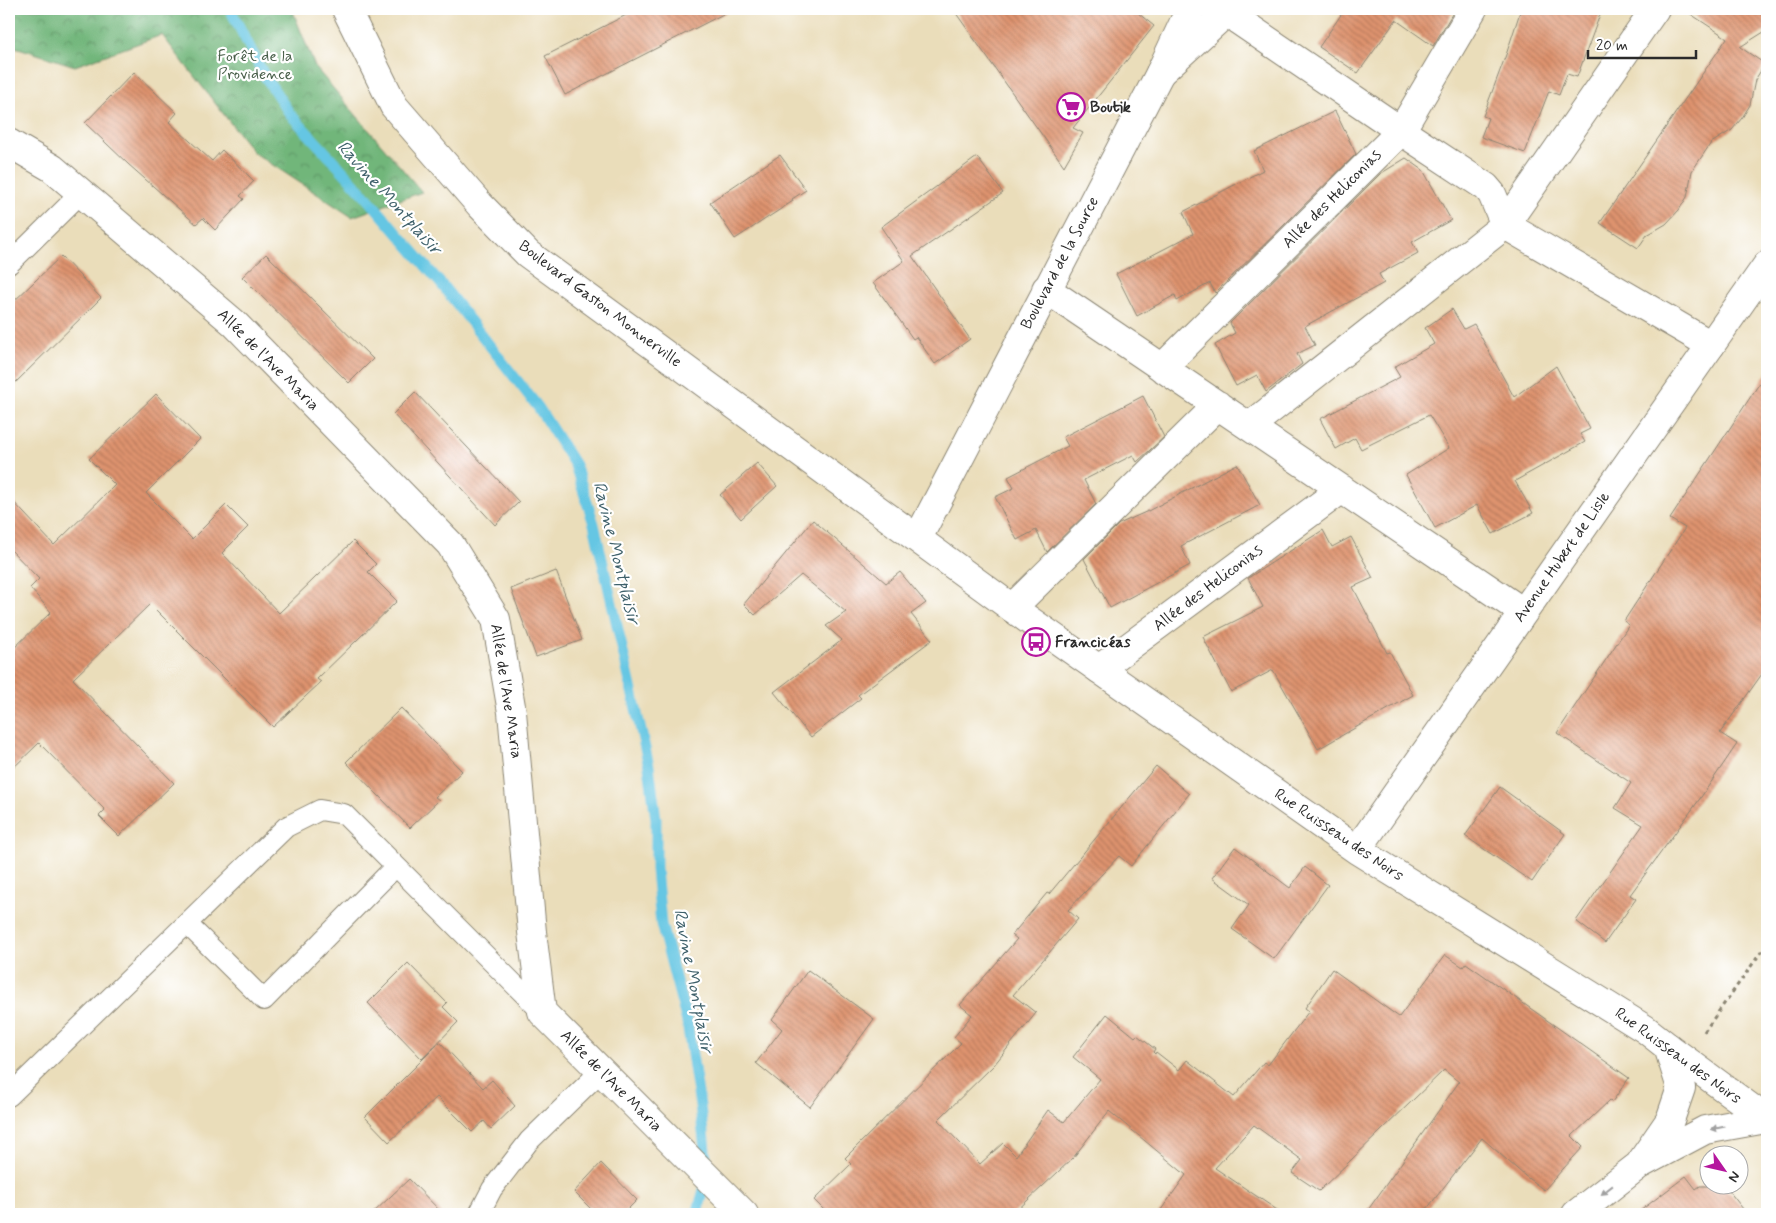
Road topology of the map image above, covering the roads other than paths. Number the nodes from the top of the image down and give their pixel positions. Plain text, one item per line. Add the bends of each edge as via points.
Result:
1 (346, 9) edge
2 (1190, 9) edge
3 (1473, 9) edge
4 (1655, 9) edge
5 (1228, 10) edge
6 (1160, 73) junction
7 (1401, 131) junction
8 (9, 143) edge
9 (82, 192) junction
10 (1505, 225) junction
11 (9, 264) edge
12 (1767, 265) edge
13 (1046, 289) junction
14 (1711, 345) junction
15 (1162, 368) junction
16 (1218, 405) junction
17 (1250, 426) junction
18 (1342, 489) junction
19 (918, 538) junction
20 (1012, 608) junction
21 (1524, 612) junction
22 (1099, 669) junction
23 (1357, 850) junction
24 (396, 866) junction
25 (187, 924) junction
26 (542, 1012) junction
27 (1676, 1053) junction
28 (601, 1071) junction
29 (9, 1096) edge
30 (1766, 1119) edge
31 (1639, 1165) junction
32 (741, 1211) edge
33 (479, 1214) edge
34 (1576, 1214) edge

1 - 19 street, Boulevard Gaston Monnerville via 394,106 480,205 528,254
2 - 6 street
3 - 7 street, Allée des Heliconias
4 - 10 street
5 - 6 street, Boulevard de la Source
5 - 7 street
6 - 13 street, Boulevard de la Source
7 - 10 street via 1486,187
7 - 15 street, Allée des Heliconias
8 - 9 street, Allée de l'Ave Maria via 52,168
9 - 11 lane
9 - 26 street, Allée de l'Ave Maria via 234,323 450,544 496,619 512,712
10 - 14 street
10 - 17 street
12 - 14 street, Avenue Hubert de Lisle
13 - 15 street
13 - 19 street, Boulevard de la Source
14 - 21 street, Avenue Hubert de Lisle
15 - 16 street
16 - 17 street
16 - 20 street
17 - 18 street
18 - 21 street
18 - 22 street, Allée des Heliconias
19 - 20 street, Rue Ruisseau des Noirs
20 - 22 street, Rue Ruisseau des Noirs
21 - 23 street, Avenue Hubert de Lisle
22 - 23 street, Rue Ruisseau des Noirs
23 - 27 street, Rue Ruisseau des Noirs via 1645,1029
24 - 25 lane via 344,814 320,810 286,827
24 - 25 lane via 264,1000
24 - 26 lane
25 - 29 lane
26 - 28 street, Allée de l'Ave Maria
27 - 30 street, Rue Ruisseau des Noirs
27 - 31 street via 1681,1088 1670,1120
28 - 32 street, Allée de l'Ave Maria
28 - 33 lane via 529,1141 492,1189
30 -> 31 street via 1705,1130
31 -> 34 street

